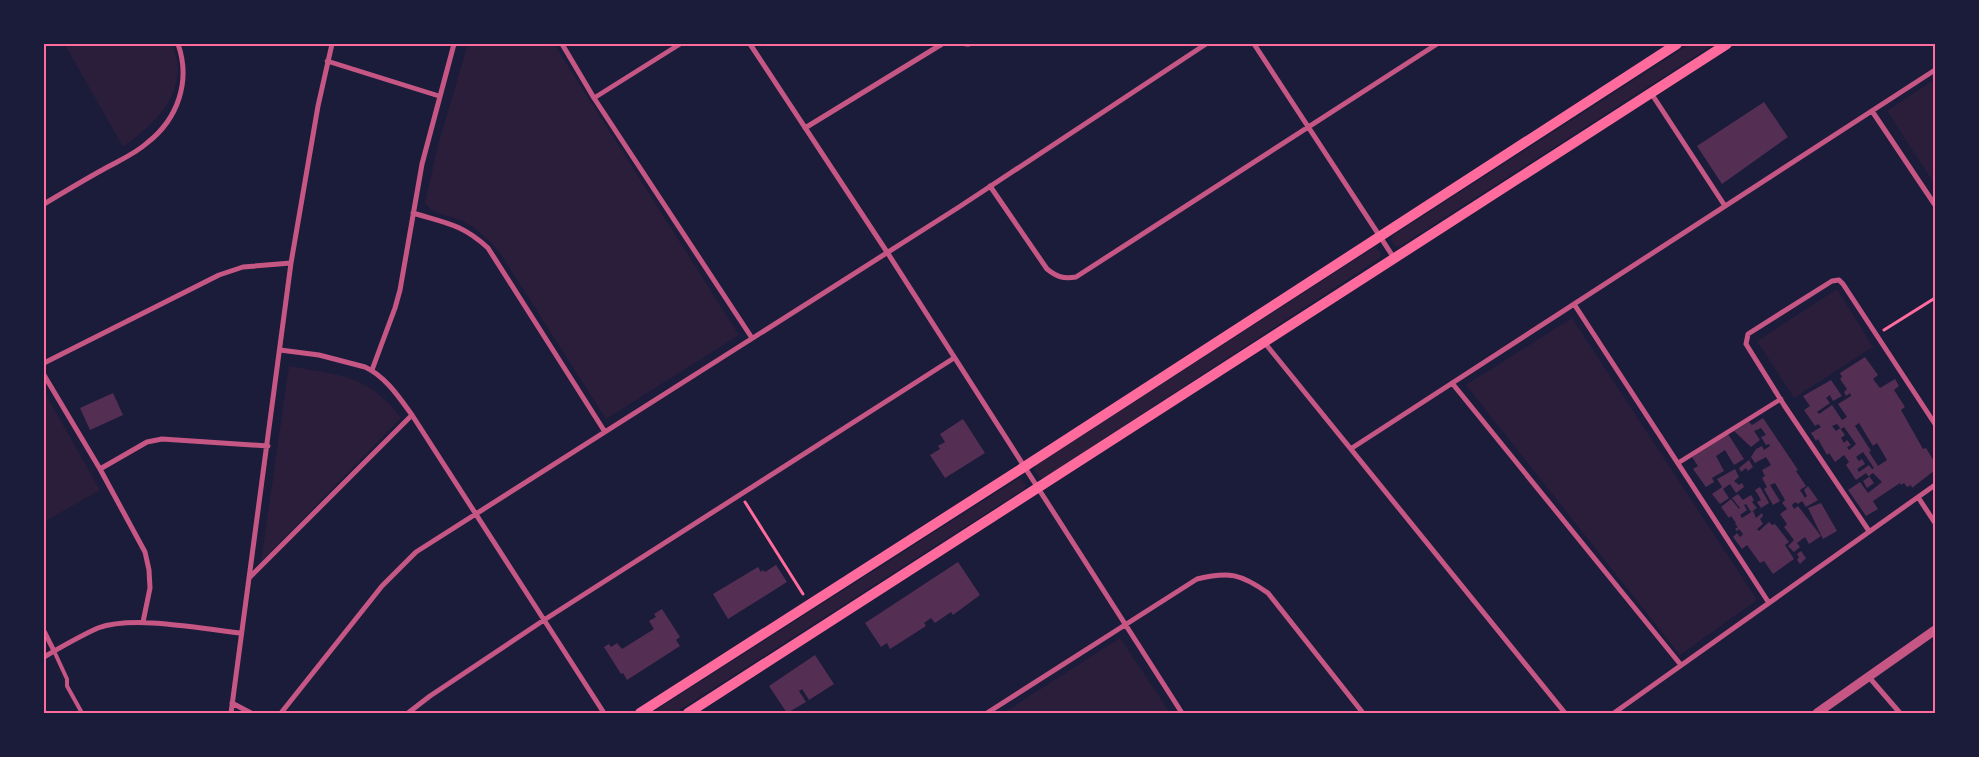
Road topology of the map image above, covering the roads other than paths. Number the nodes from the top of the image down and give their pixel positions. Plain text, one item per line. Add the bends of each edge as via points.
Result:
1 (178, 44) edge
2 (332, 44) edge
3 (454, 44) edge
4 (562, 44) edge
5 (680, 44) edge
6 (750, 44) edge
7 (942, 44) edge
8 (1206, 44) edge
9 (1254, 44) edge
10 (1437, 44) edge
11 (1677, 44) edge
12 (1727, 44) edge
13 (327, 61) junction
14 (1935, 70) edge
15 (1651, 93) junction
16 (439, 96) junction
17 (594, 98) junction
18 (1872, 111) junction
19 (1308, 127) junction
20 (805, 128) junction
21 (990, 186) junction
22 (44, 204) edge
23 (1725, 206) junction
24 (1935, 206) edge
25 (413, 213) junction
26 (1380, 236) junction
27 (887, 252) junction
28 (1394, 258) junction
29 (291, 263) junction
30 (1574, 304) junction
31 (752, 338) junction
32 (1264, 342) junction
33 (280, 350) junction
34 (954, 358) junction
35 (44, 363) edge
36 (372, 370) junction
37 (44, 375) edge
38 (1452, 383) junction
39 (1780, 399) junction
40 (412, 415) junction
41 (1935, 424) edge
42 (605, 432) junction
43 (268, 446) junction
44 (1352, 448) junction
45 (1678, 462) junction
46 (1024, 467) junction
47 (100, 469) junction
48 (1935, 485) edge
49 (1038, 488) junction
50 (1918, 497) junction
51 (476, 515) junction
52 (1935, 522) edge
53 (1869, 531) junction
54 (249, 578) junction
55 (1769, 603) junction
56 (544, 620) junction
57 (143, 622) junction
58 (1125, 625) junction
59 (1935, 630) edge
60 (44, 631) edge
61 (240, 633) junction
62 (54, 651) junction
63 (44, 657) edge
64 (1681, 666) junction
65 (1868, 676) junction
66 (232, 703) junction
67 (82, 713) edge
68 (231, 713) edge
69 (251, 713) edge
70 (281, 713) edge
71 (408, 713) edge
72 (604, 713) edge
73 (640, 713) edge
74 (688, 713) edge
75 (986, 713) edge
76 (1182, 713) edge
77 (1363, 713) edge
78 (1565, 713) edge
79 (1614, 713) edge
80 (1817, 713) edge
81 (1900, 713) edge

1 - 22 street via 182,90 167,122 146,145
2 - 13 street
3 - 16 street
4 - 17 street
5 - 17 street
6 - 20 street
7 - 20 street
8 - 21 street
9 - 19 street
10 - 19 street
11 - 26 main road
12 - 15 main road
13 - 16 street
13 - 29 street
14 - 18 street
15 - 23 street
15 - 28 main road
16 - 25 street
17 - 31 street
18 - 23 street
18 - 24 street
19 - 21 street via 1076,277 1064,279 1047,269
19 - 26 street
20 - 27 street
21 - 27 street
23 - 30 street
25 - 36 street via 395,308
25 - 42 street via 458,226 488,248
26 - 28 street
26 - 46 main road
27 - 31 street
27 - 34 street
28 - 32 main road
29 - 33 street
29 - 35 street via 243,267 219,275
30 - 38 street
30 - 45 street
31 - 42 street
32 - 44 street
32 - 49 main road
33 - 36 street via 319,355
33 - 43 street
34 - 46 street
34 - 56 street
36 - 40 street via 390,386
37 - 47 street
38 - 44 street
38 - 64 street
39 - 41 street via 1746,344 1748,334 1832,281 1839,280
39 - 45 street
39 - 53 street
40 - 51 street
40 - 54 street
42 - 51 street
43 - 47 street via 162,439 147,442
43 - 54 street
44 - 78 street
45 - 55 street
46 - 49 street
46 - 73 main road
47 - 57 street via 145,552 150,588
48 - 50 street
49 - 58 street
49 - 74 main road
50 - 52 street
50 - 53 street
51 - 56 street
51 - 70 street via 416,552 401,566
53 - 55 street
54 - 61 street
55 - 64 street
56 - 71 street
56 - 72 street
57 - 61 street
57 - 62 street via 99,628
58 - 75 street
58 - 76 street
58 - 77 street via 1197,579 1218,574 1244,579 1268,593
59 - 65 street
60 - 62 street
61 - 66 street
62 - 63 street
62 - 67 lane via 67,678 67,686
64 - 79 street
65 - 80 street
65 - 81 street
66 - 68 street
66 - 69 street

